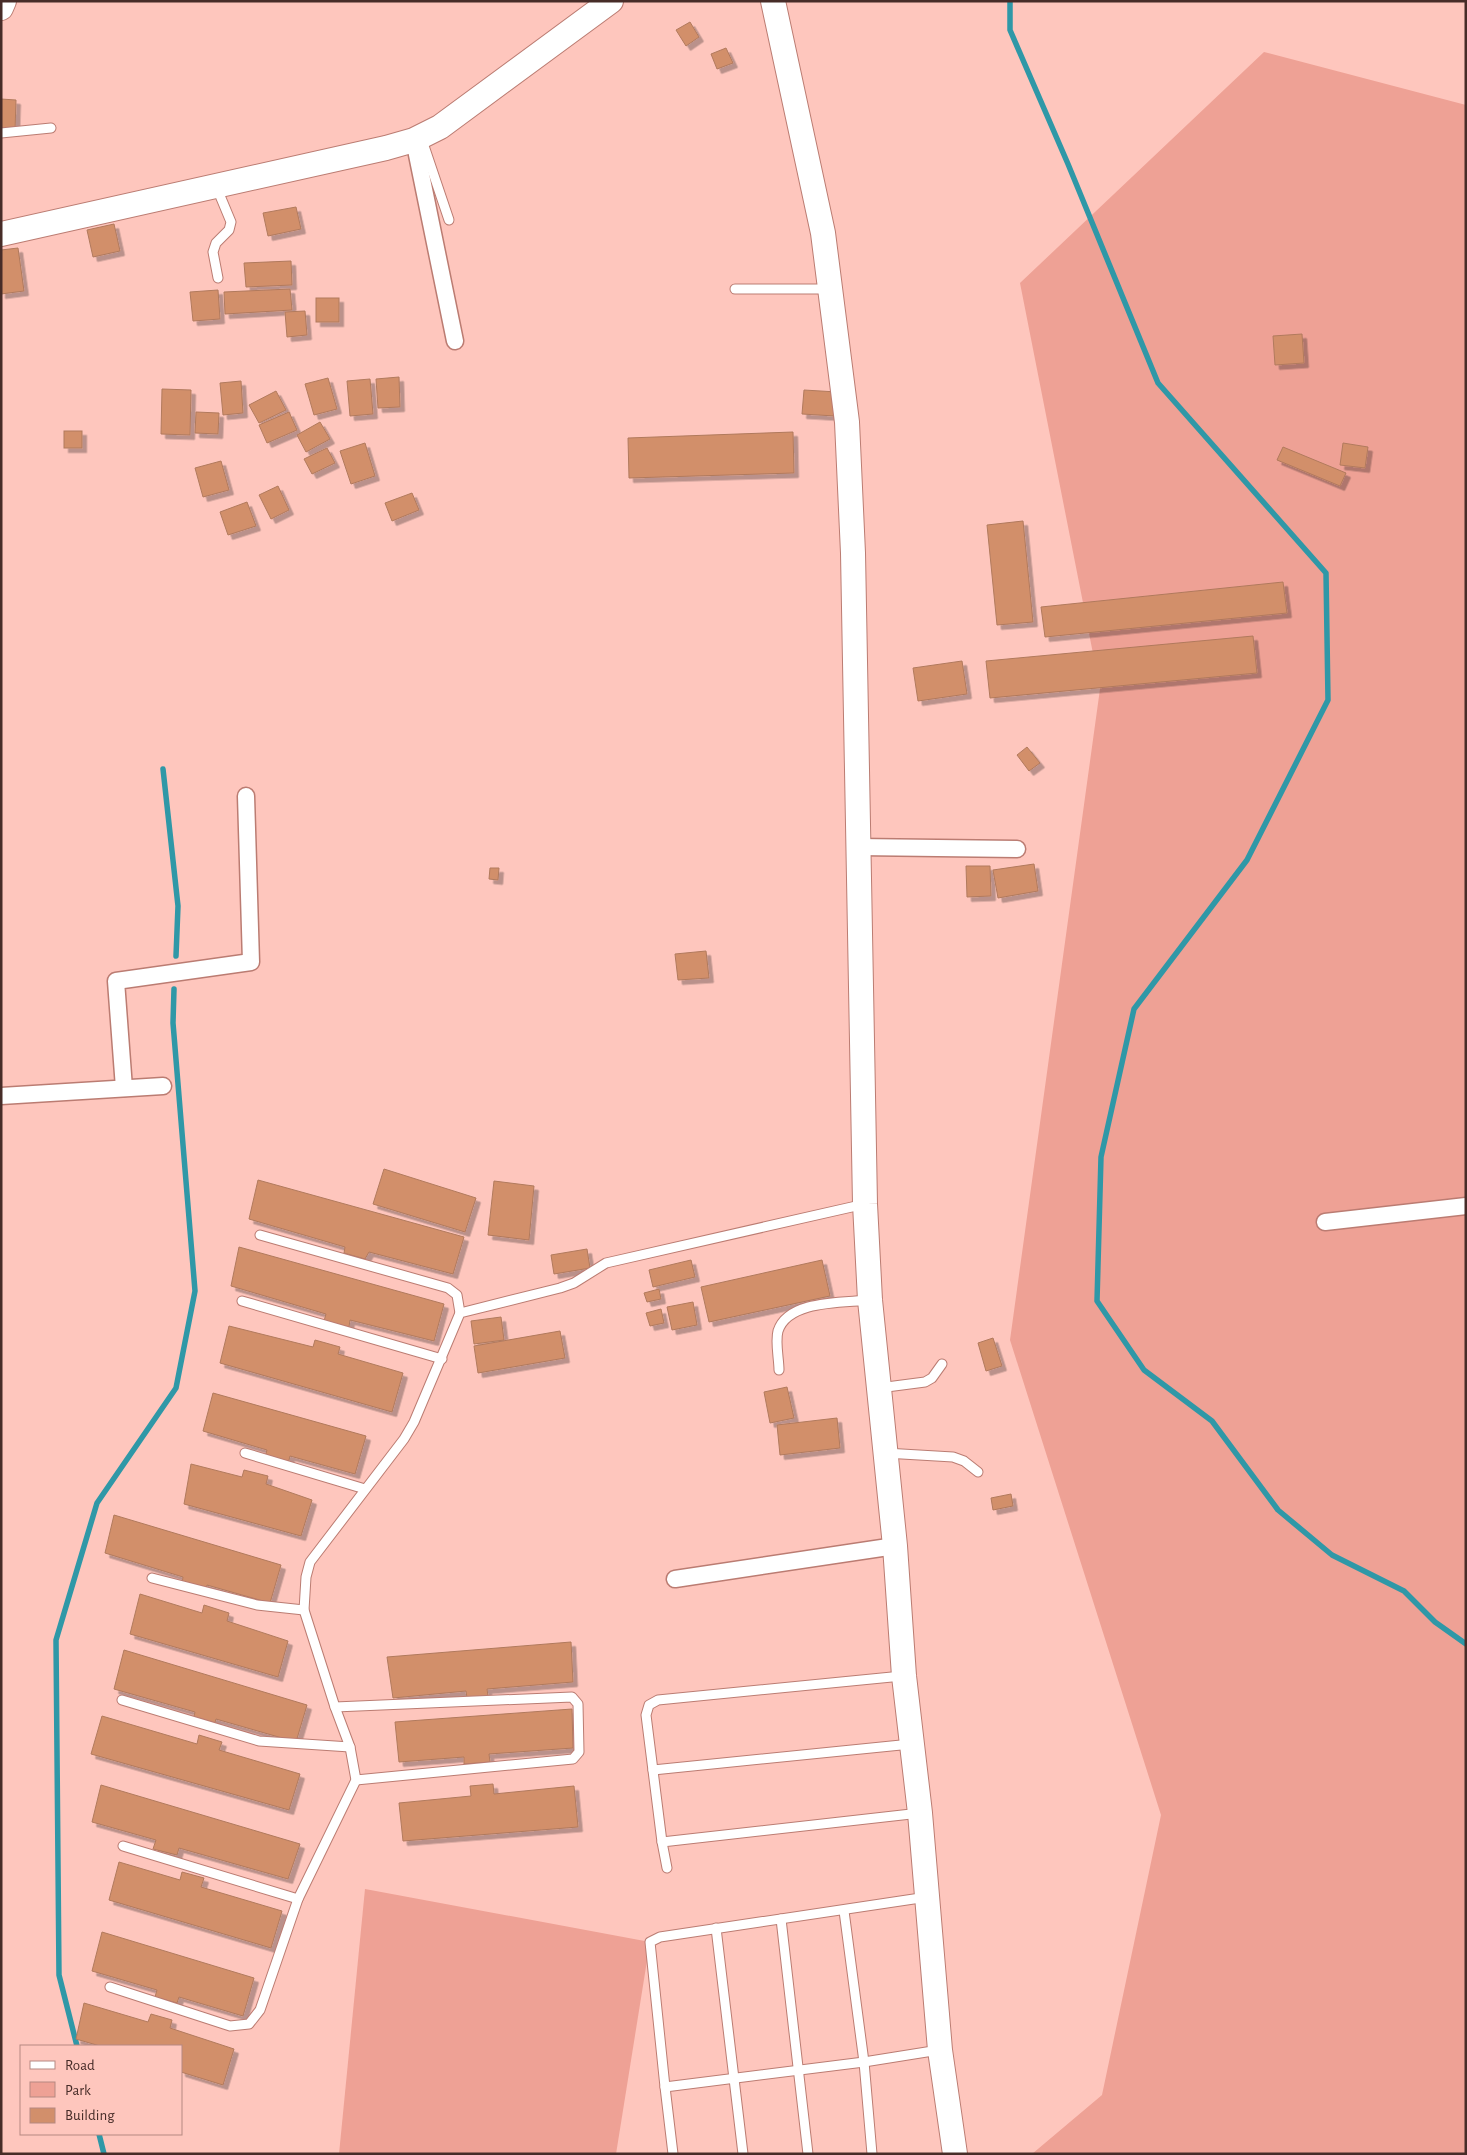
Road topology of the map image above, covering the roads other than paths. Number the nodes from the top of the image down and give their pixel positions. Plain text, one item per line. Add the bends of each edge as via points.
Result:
1 (4, 1) edge
2 (611, 1) edge
3 (773, 1) edge
4 (1, 8) edge
5 (51, 128) dead end
6 (1, 133) edge
7 (417, 138) junction
8 (216, 186) junction
9 (449, 220) dead end
10 (1, 234) edge
11 (218, 278) dead end
12 (735, 289) dead end
13 (830, 289) junction
14 (455, 341) dead end
15 (246, 796) dead end
16 (858, 847) junction
17 (1017, 849) dead end
18 (163, 1086) dead end
19 (124, 1088) junction
20 (1, 1096) edge
21 (865, 1204) junction
22 (1466, 1206) edge
23 (1325, 1222) dead end
24 (260, 1236) dead end
25 (870, 1300) junction
26 (242, 1301) dead end
27 (460, 1313) junction
28 (442, 1359) junction
29 (942, 1364) dead end
30 (779, 1370) dead end
31 (878, 1388) junction
32 (245, 1453) dead end
33 (885, 1453) junction
34 (978, 1472) dead end
35 (365, 1488) junction
36 (895, 1546) junction
37 (152, 1578) dead end
38 (675, 1579) dead end
39 (304, 1610) junction
40 (904, 1676) junction
41 (122, 1700) dead end
42 (335, 1707) junction
43 (911, 1744) junction
44 (350, 1747) junction
45 (653, 1770) junction
46 (356, 1780) junction
47 (920, 1813) junction
48 (662, 1842) junction
49 (123, 1846) dead end
50 (667, 1868) dead end
51 (927, 1897) junction
52 (298, 1900) junction
53 (844, 1911) junction
54 (781, 1918) junction
55 (716, 1928) junction
56 (110, 1987) dead end
57 (940, 2050) junction
58 (864, 2062) junction
59 (799, 2070) junction
60 (734, 2079) junction
61 (665, 2087) junction
62 (673, 2154) edge
63 (743, 2154) edge
64 (808, 2154) edge
65 (872, 2154) edge
66 (955, 2154) edge

1 - 4 street
2 - 7 street via 440,127
3 - 13 street via 820,220
5 - 6 lane
7 - 8 street
7 - 9 lane
7 - 14 street
8 - 10 street
8 - 11 lane via 231,222 213,252
12 - 13 lane
13 - 16 street via 847,422 853,553
15 - 19 street via 251,962 116,981
16 - 17 street
16 - 21 street
18 - 19 street
19 - 20 street
21 - 25 street
21 - 27 lane via 606,1263 560,1288
22 - 23 street
24 - 27 lane via 448,1288 457,1296
25 - 30 lane via 800,1308 785,1317 778,1332
25 - 31 street
26 - 28 lane
27 - 28 lane
28 - 35 lane via 414,1422
29 - 31 lane via 925,1382
31 - 33 street
32 - 35 lane
33 - 34 lane via 953,1457
33 - 36 street
35 - 39 lane via 310,1562
36 - 38 street
36 - 40 street
37 - 39 lane via 258,1605
39 - 42 lane
40 - 43 street
40 - 45 lane via 658,1700 649,1705 646,1714
41 - 44 lane via 260,1741
42 - 44 lane
42 - 46 lane via 572,1697 578,1704 579,1752 573,1759
43 - 45 lane
43 - 47 street
44 - 46 lane
45 - 48 lane
46 - 52 lane
47 - 48 lane
47 - 51 street
48 - 50 lane
49 - 52 lane
51 - 53 lane
51 - 57 street
52 - 56 lane via 260,2010 249,2024 230,2026
53 - 54 lane
53 - 58 lane
54 - 55 lane
54 - 59 lane
55 - 60 lane
55 - 61 lane via 660,1937 650,1942
57 - 58 lane
57 - 66 street
58 - 59 lane
58 - 65 lane
59 - 60 lane
59 - 64 lane
60 - 61 lane
60 - 63 lane
61 - 62 lane

